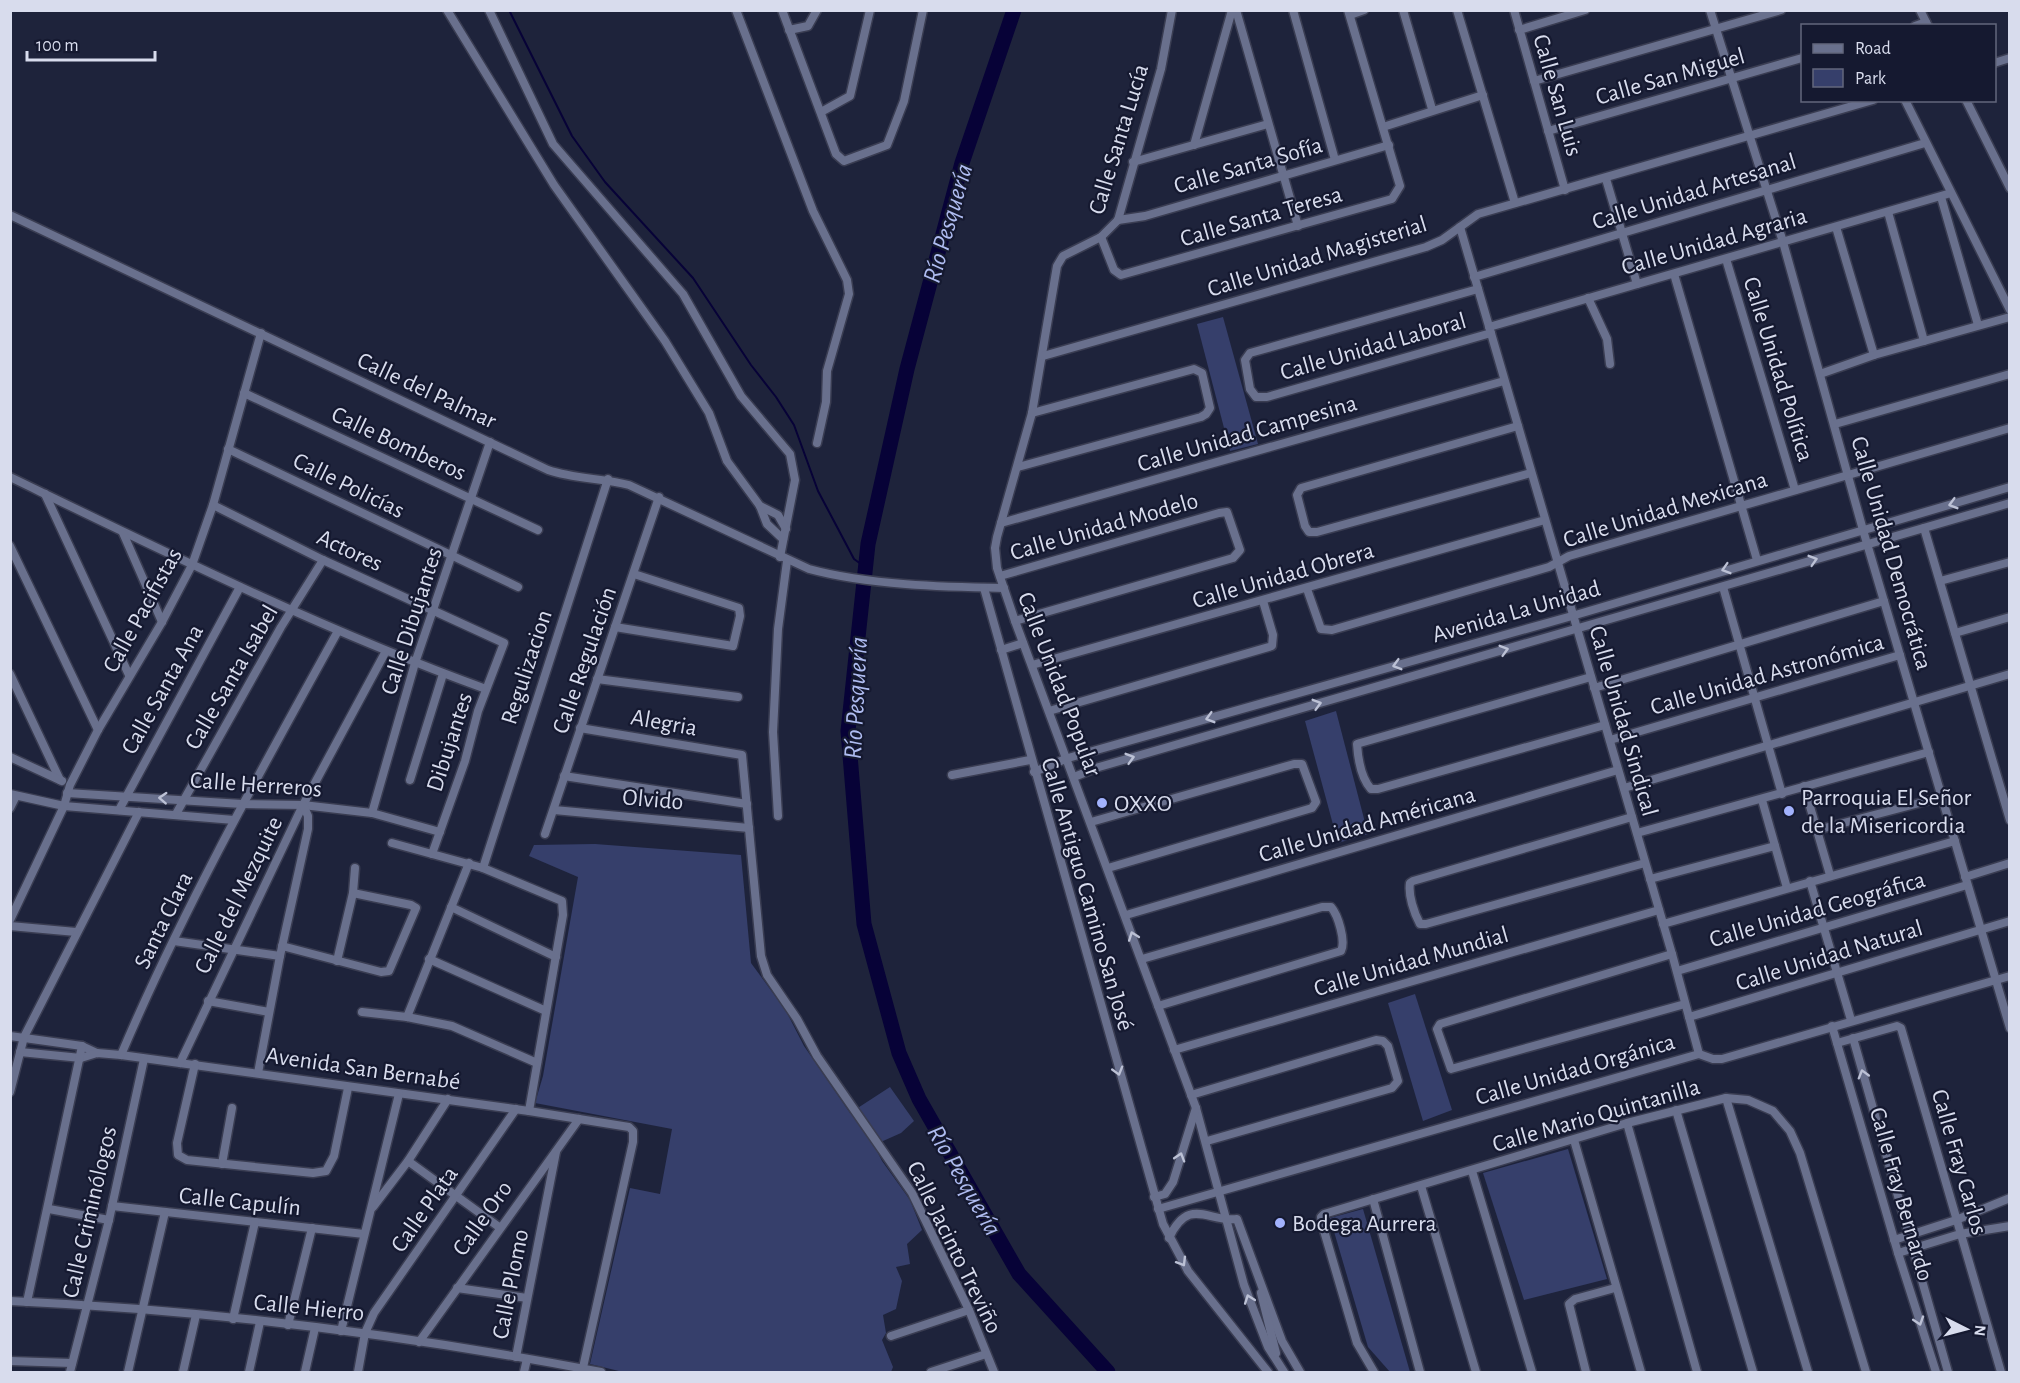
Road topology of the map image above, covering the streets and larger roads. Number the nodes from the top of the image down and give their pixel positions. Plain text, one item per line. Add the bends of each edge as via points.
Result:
1 (447, 10) edge
2 (489, 10) edge
3 (736, 10) edge
4 (782, 10) edge
5 (817, 10) edge
6 (870, 10) edge
7 (923, 10) edge
8 (1173, 10) edge
9 (1234, 10) edge
10 (1293, 10) edge
11 (1364, 10) edge
12 (1403, 10) edge
13 (1457, 10) edge
14 (1514, 10) edge
15 (1585, 10) edge
16 (1710, 10) edge
17 (1781, 10) edge
18 (1920, 10) edge
19 (1349, 13) edge
20 (1927, 24) edge
21 (789, 30) junction
22 (1519, 30) junction
23 (1715, 30) junction
24 (1801, 59) edge
25 (1730, 79) junction
26 (1534, 81) junction
27 (1483, 95) junction
28 (1866, 102) edge
29 (1906, 102) edge
30 (1967, 102) edge
31 (1432, 109) junction
32 (821, 112) junction
33 (1268, 124) junction
34 (1383, 127) junction
35 (1548, 132) junction
36 (1749, 137) junction
37 (1925, 142) junction
38 (1194, 144) junction
39 (1389, 145) junction
40 (1335, 160) junction
41 (1134, 162) junction
42 (1283, 175) junction
43 (1606, 178) junction
44 (2010, 188) edge
45 (1565, 190) junction
46 (1767, 190) junction
47 (1950, 193) junction
48 (1941, 197) junction
49 (1515, 203) junction
50 (1888, 212) junction
51 (10, 215) edge
52 (1118, 220) junction
53 (1298, 226) junction
54 (1460, 227) junction
55 (1836, 227) junction
56 (1622, 233) junction
57 (1101, 237) junction
58 (1784, 242) junction
59 (1726, 259) junction
60 (1674, 274) junction
61 (1474, 277) junction
62 (1637, 284) junction
63 (1478, 289) junction
64 (1588, 298) junction
65 (2010, 310) edge
66 (2010, 317) edge
67 (1978, 326) junction
68 (1490, 330) junction
69 (261, 333) junction
70 (1924, 341) junction
71 (1874, 355) junction
72 (1043, 356) junction
73 (1610, 364) dead end
74 (1820, 374) junction
75 (2010, 374) edge
76 (1504, 381) junction
77 (244, 393) junction
78 (1032, 413) junction
79 (1835, 424) junction
80 (1518, 426) junction
81 (2010, 428) edge
82 (490, 442) junction
83 (817, 442) dead end
84 (228, 449) junction
85 (1018, 467) junction
86 (1531, 473) junction
87 (1849, 474) junction
88 (10, 477) edge
89 (608, 479) junction
90 (2010, 487) edge
91 (1795, 490) junction
92 (45, 494) junction
93 (659, 497) junction
94 (471, 498) junction
95 (2010, 503) edge
96 (213, 505) junction
97 (760, 506) junction
98 (1741, 506) junction
99 (1545, 520) junction
100 (1000, 523) junction
101 (1924, 528) junction
102 (786, 529) junction
103 (538, 530) dead end
104 (1863, 530) junction
105 (123, 533) junction
106 (783, 539) junction
107 (1868, 544) junction
108 (10, 546) edge
109 (452, 557) junction
110 (783, 559) junction
111 (323, 560) junction
112 (1757, 560) junction
113 (1558, 561) junction
114 (2010, 562) edge
115 (192, 566) junction
116 (634, 574) junction
117 (1000, 576) junction
118 (1940, 581) junction
119 (240, 587) junction
120 (518, 587) dead end
121 (1723, 587) junction
122 (984, 588) junction
123 (1004, 588) junction
124 (1307, 588) junction
125 (1263, 601) junction
126 (1884, 601) junction
127 (292, 610) junction
128 (435, 610) junction
129 (1572, 616) junction
130 (2010, 617) edge
131 (1015, 621) junction
132 (162, 622) junction
133 (615, 627) junction
134 (1577, 629) junction
135 (338, 631) junction
136 (1955, 633) junction
137 (504, 643) joint
138 (1023, 643) junction
139 (1740, 644) junction
140 (1000, 650) junction
141 (386, 651) junction
142 (1900, 655) junction
143 (416, 663) junction
144 (1032, 665) junction
145 (10, 674) edge
146 (443, 674) junction
147 (2010, 674) edge
148 (129, 675) junction
149 (1591, 677) junction
150 (597, 679) junction
151 (1970, 686) junction
152 (1594, 688) junction
153 (486, 689) junction
154 (738, 697) dead end
155 (1755, 697) junction
156 (1914, 702) junction
157 (1049, 711) junction
158 (1605, 725) junction
159 (580, 728) junction
160 (98, 730) junction
161 (1610, 740) junction
162 (1769, 745) junction
163 (1929, 752) junction
164 (742, 755) joint
165 (10, 757) edge
166 (1068, 758) junction
167 (1030, 760) junction
168 (1618, 771) junction
169 (1034, 772) junction
170 (952, 775) dead end
171 (564, 776) junction
172 (1074, 777) junction
173 (60, 780) junction
174 (410, 780) dead end
175 (1804, 786) junction
176 (1624, 788) junction
177 (68, 789) junction
178 (1782, 794) junction
179 (14, 795) edge
180 (126, 796) junction
181 (1942, 797) junction
182 (184, 799) junction
183 (1762, 800) junction
184 (243, 804) junction
185 (747, 804) junction
186 (303, 805) junction
187 (64, 806) junction
188 (10, 808) edge
189 (119, 810) junction
190 (554, 810) junction
191 (139, 812) junction
192 (372, 813) junction
193 (176, 814) junction
194 (778, 816) dead end
195 (1632, 817) junction
196 (234, 820) junction
197 (2010, 820) edge
198 (1091, 822) junction
199 (749, 828) junction
200 (1817, 830) junction
201 (440, 832) junction
202 (1637, 833) junction
203 (545, 834) dead end
204 (1955, 841) junction
205 (393, 843) dead end
206 (1775, 846) junction
207 (432, 854) junction
208 (469, 863) junction
209 (1646, 863) junction
210 (2010, 863) edge
211 (355, 867) dead end
212 (483, 868) junction
213 (1108, 868) junction
214 (1830, 875) junction
215 (1650, 879) junction
216 (1810, 881) junction
217 (1966, 881) junction
218 (1787, 888) junction
219 (353, 893) junction
220 (451, 907) junction
221 (1659, 910) junction
222 (1126, 915) junction
223 (10, 920) edge
224 (2010, 921) edge
225 (1663, 924) junction
226 (10, 926) edge
227 (1823, 928) junction
228 (1980, 930) junction
229 (76, 932) junction
230 (174, 941) junction
231 (282, 946) junction
232 (231, 951) junction
233 (1672, 954) junction
234 (280, 956) junction
235 (556, 957) junction
236 (429, 959) junction
237 (1142, 959) junction
238 (337, 961) junction
239 (1677, 971) junction
240 (1837, 974) junction
241 (2010, 976) edge
242 (1996, 980) junction
243 (208, 1001) junction
244 (1685, 1004) junction
245 (1158, 1006) junction
246 (546, 1011) junction
247 (269, 1012) junction
248 (362, 1012) dead end
249 (407, 1017) junction
250 (1689, 1017) junction
251 (1851, 1020) junction
252 (1832, 1026) junction
253 (2010, 1028) edge
254 (10, 1036) edge
255 (24, 1037) junction
256 (1852, 1038) junction
257 (1837, 1043) junction
258 (82, 1046) junction
259 (1174, 1050) junction
260 (20, 1052) junction
261 (97, 1053) junction
262 (1699, 1054) junction
263 (121, 1055) junction
264 (81, 1058) junction
265 (144, 1059) junction
266 (180, 1063) junction
267 (537, 1063) junction
268 (195, 1064) junction
269 (258, 1073) junction
270 (348, 1088) junction
271 (10, 1092) edge
272 (399, 1094) junction
273 (1191, 1095) junction
274 (1726, 1098) junction
275 (448, 1099) junction
276 (232, 1108) dead end
277 (1196, 1108) junction
278 (516, 1109) junction
279 (1676, 1110) junction
280 (529, 1111) junction
281 (579, 1119) junction
282 (1627, 1123) junction
283 (1574, 1140) junction
284 (1207, 1141) junction
285 (557, 1148) junction
286 (408, 1161) junction
287 (222, 1164) junction
288 (1472, 1171) junction
289 (1421, 1186) junction
290 (1219, 1190) junction
291 (1154, 1197) junction
292 (457, 1198) junction
293 (2010, 1198) edge
294 (1373, 1199) junction
295 (112, 1206) junction
296 (49, 1209) junction
297 (1158, 1209) junction
298 (370, 1210) junction
299 (165, 1212) junction
300 (109, 1220) junction
301 (1956, 1220) junction
302 (1226, 1221) junction
303 (255, 1222) junction
304 (2010, 1226) edge
305 (499, 1227) junction
306 (312, 1228) junction
307 (364, 1234) junction
308 (1960, 1234) junction
309 (1909, 1236) junction
310 (1169, 1238) junction
311 (1894, 1240) junction
312 (1912, 1248) junction
313 (1898, 1253) junction
314 (1260, 1280) junction
315 (457, 1288) junction
316 (1615, 1288) junction
317 (527, 1298) junction
318 (10, 1301) edge
319 (27, 1302) junction
320 (87, 1305) junction
321 (143, 1307) junction
322 (969, 1310) junction
323 (196, 1315) junction
324 (233, 1319) junction
325 (260, 1322) junction
326 (288, 1325) junction
327 (315, 1328) junction
328 (341, 1331) junction
329 (365, 1333) junction
330 (891, 1336) dead end
331 (419, 1342) junction
332 (986, 1354) junction
333 (516, 1357) junction
334 (527, 1359) junction
335 (14, 1361) edge
336 (72, 1363) junction
337 (582, 1370) edge
338 (15, 1372) edge
339 (70, 1372) edge
340 (128, 1372) edge
341 (183, 1372) edge
342 (249, 1372) edge
343 (305, 1372) edge
344 (358, 1372) edge
345 (524, 1372) edge
346 (601, 1372) edge
347 (932, 1372) edge
348 (994, 1372) edge
349 (1268, 1372) edge
350 (1283, 1372) edge
351 (1300, 1372) edge
352 (1374, 1372) edge
353 (1420, 1372) edge
354 (1476, 1372) edge
355 (1532, 1372) edge
356 (1586, 1372) edge
357 (1641, 1372) edge
358 (1697, 1372) edge
359 (1753, 1372) edge
360 (1808, 1372) edge
361 (1866, 1372) edge
362 (1936, 1372) edge
363 (1948, 1372) edge
364 (2001, 1372) edge

1 - 97 street via 554,185 693,384 709,412 727,461
2 - 102 street via 553,144 683,294 741,396 790,454 795,480
3 - 83 street via 813,210 847,280 849,294 827,371 826,402
4 - 21 street
5 - 21 street via 808,26
6 - 32 street via 850,96
7 - 32 street via 904,101 887,145 841,160
8 - 41 street, Calle Santa Lucía via 1161,69
9 - 33 street
9 - 38 street
10 - 40 street
11 - 19 street
12 - 31 street
13 - 27 street
14 - 22 street, Calle San Luis
15 - 22 street
16 - 23 street, Calle Unidad Democrática
17 - 23 street
18 - 20 street
19 - 34 street
21 - 32 street
22 - 26 street, Calle San Luis
23 - 25 street, Calle Unidad Democrática
23 - 26 street
24 - 25 street, Calle San Miguel
25 - 35 street, Calle San Miguel
25 - 36 street, Calle Unidad Democrática
26 - 35 street, Calle San Luis
27 - 31 street
27 - 49 street
28 - 36 street, Calle Unidad Magisterial
29 - 37 street
30 - 44 street
31 - 34 street
33 - 38 street
33 - 42 street
34 - 39 street
35 - 45 street, Calle San Luis
36 - 43 street, Calle Unidad Magisterial
36 - 46 street, Calle Unidad Democrática
37 - 46 street, Calle Unidad Artesanal
37 - 47 street
38 - 41 street
39 - 40 street, Calle Santa Sofía
39 - 53 street, Calle Santa Teresa via 1400,186 1392,199
40 - 42 street, Calle Santa Sofía
41 - 52 street, Calle Santa Lucía
42 - 52 street, Calle Santa Sofía via 1145,216
42 - 53 street
43 - 45 street, Calle Unidad Magisterial
43 - 56 street
45 - 49 street, Calle Unidad Magisterial
46 - 56 street, Calle Unidad Artesanal
46 - 58 street, Calle Unidad Democrática
47 - 48 street, Calle Unidad Agraria
47 - 65 street
48 - 50 street, Calle Unidad Agraria
48 - 67 street
49 - 54 street, Calle Unidad Magisterial via 1478,214
50 - 55 street, Calle Unidad Agraria
50 - 70 street
51 - 69 street, Calle del Palmar
52 - 57 street, Calle Santa Lucía
53 - 57 street, Calle Santa Teresa via 1126,275 1114,270
54 - 61 street, Calle Unidad Sindical
54 - 72 street, Calle Unidad Magisterial via 1426,248
55 - 58 street, Calle Unidad Agraria
55 - 71 street
56 - 61 street, Calle Unidad Artesanal
56 - 62 street
57 - 72 street, Calle Santa Lucía via 1059,260
58 - 59 street, Calle Unidad Agraria
58 - 74 street, Calle Unidad Democrática
59 - 60 street, Calle Unidad Agraria
59 - 91 street, Calle Unidad Política
60 - 62 street, Calle Unidad Agraria
60 - 98 street
61 - 63 street, Calle Unidad Sindical
62 - 64 street, Calle Unidad Agraria
63 - 68 street, Calle Unidad Sindical
63 - 68 street, Calle Unidad Laboral via 1255,350 1245,360 1250,389 1256,398 1267,397
64 - 68 street, Calle Unidad Agraria
64 - 73 street via 1606,339
66 - 67 street
67 - 70 street
68 - 76 street, Calle Unidad Sindical
69 - 77 street, Calle Pacifistas
69 - 82 street, Calle del Palmar
70 - 71 street
71 - 74 street
72 - 78 street, Calle Unidad Popular
74 - 79 street, Calle Unidad Democrática
75 - 79 street
76 - 80 street, Calle Unidad Sindical
76 - 100 street, Calle Unidad Campesina
77 - 84 street, Calle Pacifistas
77 - 94 street, Calle Bomberos
78 - 85 street, Calle Unidad Popular
78 - 85 street via 1189,370 1199,370 1203,377 1210,408 1201,417
79 - 87 street, Calle Unidad Democrática
80 - 86 street, Calle Unidad Sindical
80 - 86 street via 1308,486 1298,490 1298,500 1307,530 1317,532
81 - 87 street, Calle Unidad Mexicana
82 - 89 street, Calle del Palmar via 563,475
82 - 94 street, Calle Dibujantes
84 - 96 street, Calle Pacifistas
84 - 109 street, Calle Policías
85 - 100 street, Calle Unidad Popular
86 - 99 street, Calle Unidad Sindical
87 - 91 street, Calle Unidad Mexicana
87 - 104 street, Calle Unidad Democrática
88 - 92 street
89 - 93 street, Calle del Palmar
89 - 212 street, Regulizacion
90 -> 104 street, Avenida La Unidad
91 - 98 street, Calle Unidad Mexicana
92 - 105 street
92 - 148 street
93 - 110 street, Calle del Palmar
93 - 116 street, Calle Regulación
94 - 103 street, Calle Bomberos
94 - 109 street, Calle Dibujantes
95 - 101 street, Avenida La Unidad
96 - 111 street, Actores
96 - 115 street, Calle Pacifistas
97 - 102 street via 778,515
97 - 106 street via 767,524
98 - 112 street
98 - 113 street, Calle Unidad Mexicana
99 - 113 street, Calle Unidad Sindical
99 - 124 street, Calle Unidad Obrera
100 - 117 street, Calle Unidad Popular via 994,548
101 - 107 street, Avenida La Unidad
101 - 118 street
102 - 106 street
104 - 107 street, Calle Unidad Democrática
104 - 112 street, Avenida La Unidad
105 - 115 street
105 - 132 street
106 - 110 street
121 -> 107 street, Avenida La Unidad
107 - 126 street, Calle Unidad Democrática
108 - 160 street
109 - 120 street, Calle Policías
109 - 128 street, Calle Dibujantes
110 - 122 street, Calle del Palmar via 834,574
110 - 194 street via 773,732
111 - 127 street, Calle Santa Isabel
111 - 128 street, Actores
112 -> 129 street, Avenida La Unidad
113 - 124 street, Calle Unidad Mexicana via 1332,630 1321,629
113 - 129 street, Calle Unidad Sindical
114 - 118 street
115 - 119 street
115 - 132 street, Calle Pacifistas
116 - 133 street, Calle Regulación
116 - 133 street via 739,608 733,646
117 - 123 street, Calle Unidad Popular
117 - 131 street, Calle Unidad Modelo via 1219,513 1227,512 1232,520 1240,550 1233,558
118 - 136 street
119 - 127 street
119 - 180 street, Calle Santa Ana
121 - 134 street, Avenida La Unidad
121 - 139 street
122 - 123 street, Calle del Palmar
122 - 140 street, Calle Antiguo Camino San José
123 - 131 street, Calle Unidad Popular
124 - 125 street, Calle Unidad Obrera
125 - 144 street, Calle Unidad Obrera
125 - 157 street via 1274,642 1266,648
126 - 139 street
126 - 142 street, Calle Unidad Democrática
127 - 135 street
127 - 182 street, Calle Santa Isabel
128 - 137 street, Actores
128 - 143 street, Calle Dibujantes
129 - 134 street, Calle Unidad Sindical
129 -> 166 street, Avenida La Unidad
130 - 136 street
131 - 138 street, Calle Unidad Popular
132 - 148 street, Calle Pacifistas
133 - 150 street, Calle Regulación
134 - 149 street, Calle Unidad Sindical
172 -> 134 street, Avenida La Unidad
135 - 141 street
135 - 184 street, Santa Clara
136 - 151 street
137 - 153 street, Dibujantes
138 - 140 street
138 - 144 street, Calle Unidad Popular
139 - 152 street
139 - 155 street
140 - 167 street, Calle Antiguo Camino San José
141 - 143 street
141 - 186 street
142 - 155 street, Calle Unidad Astronómica
142 - 156 street, Calle Unidad Democrática
143 - 146 street
143 - 192 street, Calle Dibujantes
144 - 157 street, Calle Unidad Popular
145 - 173 street
146 - 153 street
146 - 174 street
147 - 151 street
148 - 160 street, Calle Pacifistas
149 - 152 street, Calle Unidad Sindical
149 - 158 street via 1357,744 1366,783 1374,789
150 - 154 street
150 - 159 street, Calle Regulación
151 - 156 street
151 - 197 street
152 - 158 street, Calle Unidad Sindical
153 - 201 street, Dibujantes
155 - 161 street, Calle Unidad Astronómica
155 - 162 street
156 - 162 street
156 - 163 street, Calle Unidad Democrática
157 - 166 street, Calle Unidad Popular
158 - 161 street, Calle Unidad Sindical
159 - 164 street, Alegria
159 - 171 street, Calle Regulación
160 - 177 street, Calle Pacifistas
161 - 168 street, Calle Unidad Sindical
162 - 176 street
162 - 178 street
163 - 175 street
163 - 181 street, Calle Unidad Democrática
164 - 185 street, Calle Jacinto Treviño
165 - 173 street, Calle Herreros
166 - 169 street, Avenida La Unidad
166 - 172 street, Calle Unidad Popular
167 - 169 street, Calle Antiguo Camino San José
167 - 170 street
168 - 176 street, Calle Unidad Sindical
168 - 222 street, Calle Unidad Américana
169 -> 291 street, Calle Antiguo Camino San José
171 - 185 street
171 - 190 street, Calle Regulación
172 - 198 street, Calle Unidad Popular
173 - 177 street, Calle Herreros
175 - 178 street
175 - 200 street
176 - 195 street, Calle Unidad Sindical
177 - 180 street, Calle Herreros
177 - 187 street, Calle Pacifistas
178 - 183 street
179 - 187 street, Calle Herreros
179 - 188 street
182 -> 180 street, Calle Herreros
180 - 189 street, Calle Santa Ana
181 - 200 street
181 - 204 street, Calle Unidad Democrática
182 - 184 street, Calle Herreros
182 - 193 street, Calle Santa Isabel
183 - 202 street
183 - 206 street
184 - 186 street, Calle Herreros
184 - 196 street, Santa Clara
185 - 199 street, Calle Jacinto Treviño
186 - 192 street, Calle Herreros
186 - 231 street via 308,829
186 - 232 street, Calle del Mezquite
187 - 189 street, Calle Herreros
187 - 223 street
189 - 191 street, Calle Herreros
190 - 199 street, Olvido
190 - 203 street, Calle Regulación
191 - 193 street, Calle Herreros
191 - 229 street
192 - 201 street, Calle Herreros
193 - 196 street, Calle Herreros
195 - 202 street, Calle Unidad Sindical
195 - 209 street via 1410,883 1409,891 1420,924
196 - 230 street, Santa Clara
198 - 213 street, Calle Unidad Popular
198 - 213 street via 1294,764 1302,764 1306,770 1316,802 1312,808
199 - 322 street, Calle Jacinto Treviño via 761,956 767,975 817,1056 912,1192
200 - 214 street
201 - 207 street, Dibujantes
202 - 209 street, Calle Unidad Sindical
204 - 214 street
204 - 217 street, Calle Unidad Democrática
205 - 207 street
206 - 215 street
206 - 218 street
207 - 208 street
208 - 212 street
208 - 220 street
209 - 215 street, Calle Unidad Sindical
210 - 217 street, Calle Unidad Geográfica
211 - 219 street
212 - 235 street via 562,901
213 - 222 street, Calle Unidad Popular
214 - 216 street
215 - 221 street, Calle Unidad Sindical
216 - 218 street
216 - 227 street
217 - 227 street, Calle Unidad Geográfica
217 - 228 street, Calle Unidad Democrática
218 - 225 street
219 - 238 street
219 - 238 street via 411,905 416,912 389,971
220 - 235 street
220 - 236 street
221 - 225 street, Calle Unidad Sindical
221 - 259 street, Calle Unidad Mundial
237 -> 222 street, Calle Unidad Popular
224 - 228 street, Calle Unidad Natural
225 - 233 street, Calle Unidad Sindical
226 - 229 street
227 - 239 street, Calle Unidad Geográfica
227 - 240 street
228 - 240 street, Calle Unidad Natural
228 - 242 street, Calle Unidad Democrática
229 - 255 street
230 - 232 street
230 - 263 street, Santa Clara
231 - 234 street
231 - 238 street
232 - 234 street
232 - 243 street, Calle del Mezquite
233 - 239 street, Calle Unidad Sindical
233 - 244 street via 1440,1024 1437,1029 1450,1068
234 - 247 street
235 - 246 street
236 - 246 street
236 - 249 street
237 - 245 street, Calle Unidad Popular
237 - 245 street via 1322,907 1331,907 1335,913 1343,946 1337,952
239 - 244 street, Calle Unidad Sindical
240 - 250 street, Calle Unidad Natural
240 - 251 street
241 - 242 street, Calle Unidad Orgánica
242 - 251 street, Calle Unidad Orgánica
242 - 253 street, Calle Unidad Democrática
243 - 247 street
243 - 266 street, Calle del Mezquite
244 - 250 street, Calle Unidad Sindical
245 - 259 street, Calle Unidad Popular
246 - 267 street
247 - 269 street
248 - 249 street
249 - 267 street via 452,1026
250 - 262 street, Calle Unidad Sindical
251 - 252 street, Calle Unidad Orgánica
252 - 257 street, Calle Fray Bernardo
252 - 262 street, Calle Unidad Orgánica via 1722,1059
254 - 255 street, Avenida San Bernabé
255 - 258 street, Avenida San Bernabé
255 - 260 street
256 - 257 street, Calle Fray Carlos
256 - 301 street, Calle Fray Carlos via 1902,1028
309 -> 256 street, Calle Fray Bernardo
257 - 311 street, Calle Fray Bernardo
258 - 261 street, Avenida San Bernabé
258 - 264 street
259 - 273 street, Calle Unidad Popular
260 - 264 street, Avenida San Bernabé
260 - 271 street
261 - 263 street, Avenida San Bernabé
261 - 264 street, Avenida San Bernabé
262 - 290 street, Calle Unidad Orgánica
263 - 265 street, Avenida San Bernabé
264 - 296 street
265 - 266 street, Avenida San Bernabé
265 - 295 street, Calle Criminólogos
266 - 268 street, Avenida San Bernabé
267 - 280 street
268 - 269 street, Avenida San Bernabé
268 - 287 street via 177,1150 187,1160
269 - 270 street, Avenida San Bernabé
270 - 272 street, Avenida San Bernabé
270 - 287 street via 334,1156 326,1171
272 - 275 street, Avenida San Bernabé
272 - 298 street
273 - 277 street, Calle Unidad Popular
273 - 284 street via 1380,1040 1388,1046 1397,1084 1392,1088
274 - 279 street, Calle Mario Quintanilla
274 - 360 street
274 - 361 street, Calle Mario Quintanilla via 1748,1100 1773,1111 1790,1131
275 - 278 street, Avenida San Bernabé
275 - 286 street
276 - 287 street
277 - 284 street, Calle Unidad Popular
291 -> 277 street via 1165,1194 1173,1182
278 - 280 street, Avenida San Bernabé
278 - 292 street, Calle Plata
279 - 282 street, Calle Mario Quintanilla
279 - 359 street
280 - 281 street, Avenida San Bernabé
281 - 285 street, Calle Oro
281 - 337 street, Avenida San Bernabé via 622,1125 633,1131
282 - 283 street, Calle Mario Quintanilla
282 - 358 street
283 - 288 street, Calle Mario Quintanilla
283 - 316 street
284 - 290 street, Calle Unidad Popular
285 - 305 street, Calle Oro
285 - 317 street, Calle Plomo
286 - 292 street
286 - 298 street
288 - 289 street, Calle Mario Quintanilla
288 - 355 street
289 - 294 street, Calle Mario Quintanilla
289 - 354 street
290 - 297 street, Calle Unidad Orgánica
290 - 302 street, Calle Unidad Popular
291 - 297 street, Calle Antiguo Camino San José
292 - 305 street
292 - 329 street, Calle Plata via 374,1313
293 - 301 street
294 - 352 street, Calle Mario Quintanilla via 1322,1217 1357,1343
294 - 353 street
295 - 299 street, Calle Capulín
295 - 300 street, Calle Criminólogos
296 - 300 street
296 - 319 street
297 - 310 street, Calle Antiguo Camino San José
298 - 307 street
299 - 303 street, Calle Capulín
299 - 321 street
300 - 320 street, Calle Criminólogos
301 - 308 street, Calle Fray Carlos
301 - 309 street
302 - 310 street via 1212,1214 1194,1214 1178,1222
302 - 314 street via 1237,1219
350 -> 302 street, Calle Unidad Popular via 1262,1333
303 - 306 street, Calle Capulín
303 - 324 street
304 - 308 street
305 - 315 street, Calle Oro
306 - 307 street, Calle Capulín
306 - 326 street
307 - 328 street
308 - 312 street
308 - 364 street, Calle Fray Carlos
309 - 311 street
309 - 312 street, Calle Fray Bernardo
310 -> 349 street, Calle Antiguo Camino San José via 1188,1271
311 - 313 street, Calle Fray Bernardo
312 - 313 street
312 - 363 street, Calle Fray Bernardo
313 -> 362 street, Calle Fray Bernardo
314 - 350 street via 1265,1318
314 - 351 street via 1282,1341
315 - 317 street
315 - 331 street, Calle Oro
316 - 356 street via 1569,1304
316 - 357 street
317 - 333 street, Calle Plomo
318 - 319 street, Calle Hierro
319 - 320 street, Calle Hierro
320 - 321 street, Calle Hierro
320 - 336 street, Calle Criminólogos
321 - 323 street, Calle Hierro
321 - 340 street
322 - 330 street
322 - 332 street, Calle Jacinto Treviño
323 - 324 street, Calle Hierro
323 - 341 street
324 - 325 street, Calle Hierro
325 - 326 street, Calle Hierro
325 - 342 street
326 - 327 street, Calle Hierro
327 - 328 street, Calle Hierro
327 - 343 street
328 - 329 street, Calle Hierro
329 - 331 street, Calle Hierro
329 - 344 street, Calle Plata
331 - 333 street, Calle Hierro
332 - 347 street
332 - 348 street, Calle Jacinto Treviño
333 - 334 street, Calle Hierro
334 - 337 street, Calle Hierro
334 - 345 street
335 - 336 street
335 - 338 street
336 - 339 street, Calle Criminólogos
337 - 346 street, Calle Hierro

